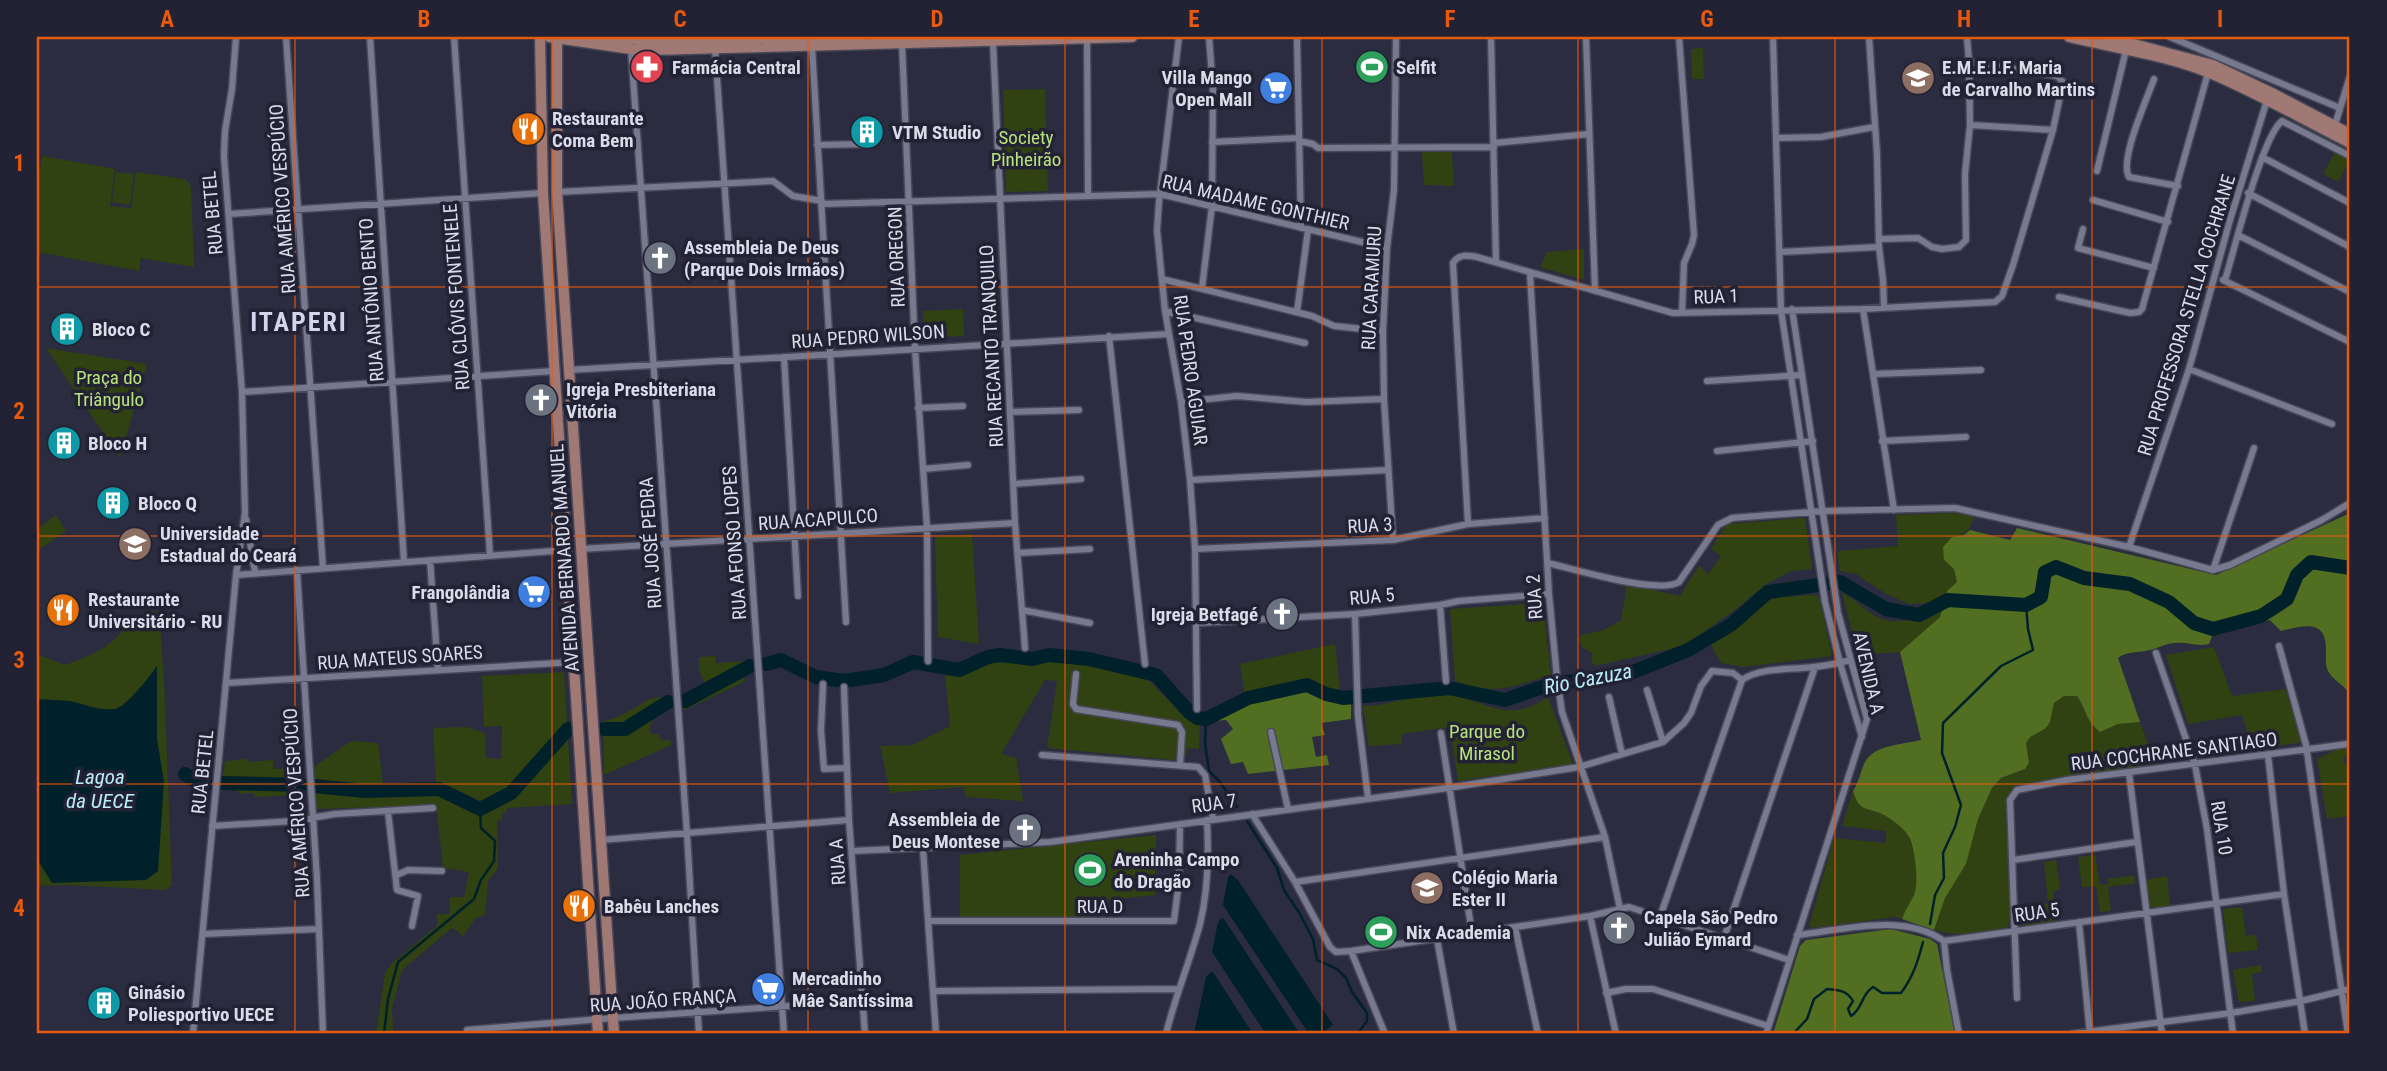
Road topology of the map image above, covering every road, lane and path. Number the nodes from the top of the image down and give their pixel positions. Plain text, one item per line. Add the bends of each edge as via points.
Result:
1 (236, 37) edge
2 (286, 37) edge
3 (370, 37) edge
4 (454, 37) edge
5 (540, 37) edge
6 (554, 37) edge
7 (601, 37) edge
8 (861, 37) edge
9 (1132, 37) edge
10 (1179, 37) edge
11 (1209, 37) edge
12 (1297, 37) edge
13 (1396, 37) edge
14 (1491, 37) edge
15 (1586, 37) edge
16 (1679, 37) edge
17 (1773, 37) edge
18 (1869, 37) edge
19 (1967, 37) edge
20 (2069, 37) edge
21 (2107, 37) edge
22 (2170, 37) edge
23 (1087, 38) edge
24 (811, 40) edge
25 (993, 42) junction
26 (902, 44) junction
27 (2143, 46) junction
28 (631, 49) junction
29 (715, 49) junction
30 (2126, 50) junction
31 (1969, 62) junction
32 (2208, 72) junction
33 (2350, 76) edge
34 (2154, 79) dead end
35 (2269, 96) junction
36 (2340, 108) junction
37 (1970, 125) junction
38 (2335, 125) junction
39 (1874, 127) junction
40 (2053, 130) junction
41 (1589, 134) junction
42 (2350, 134) edge
43 (1777, 138) junction
44 (1299, 140) junction
45 (1212, 142) junction
46 (2350, 143) edge
47 (870, 144) dead end
48 (817, 145) junction
49 (1494, 145) junction
50 (1396, 148) junction
51 (2350, 156) edge
52 (2262, 157) junction
53 (2096, 171) dead end
54 (725, 185) junction
55 (2178, 186) junction
56 (640, 188) junction
57 (558, 192) junction
58 (2240, 192) junction
59 (543, 193) junction
60 (1160, 194) junction
61 (2250, 194) junction
62 (1088, 195) junction
63 (464, 197) junction
64 (1000, 198) junction
65 (910, 201) junction
66 (2093, 201) dead end
67 (822, 202) junction
68 (2350, 203) edge
69 (380, 204) junction
70 (1212, 206) junction
71 (298, 210) junction
72 (229, 214) junction
73 (2168, 222) junction
74 (1304, 229) junction
75 (2083, 229) dead end
76 (2238, 235) junction
77 (1879, 243) junction
78 (2350, 247) edge
79 (1387, 248) junction
80 (1780, 253) junction
81 (1496, 262) junction
82 (2154, 268) junction
83 (1531, 274) junction
84 (2216, 276) junction
85 (1162, 279) junction
86 (2225, 280) junction
87 (1202, 288) junction
88 (1595, 290) junction
89 (2350, 292) edge
90 (2059, 296) dead end
91 (1884, 307) junction
92 (1792, 309) junction
93 (1863, 309) junction
94 (1781, 310) junction
95 (1165, 311) junction
96 (1297, 312) junction
97 (1682, 313) junction
98 (1383, 331) junction
99 (1169, 334) junction
100 (1109, 336) junction
101 (2350, 342) edge
102 (1305, 343) dead end
103 (1007, 344) junction
104 (915, 349) junction
105 (830, 355) junction
106 (784, 357) junction
107 (737, 360) junction
108 (654, 366) junction
109 (2189, 369) junction
110 (569, 370) junction
111 (1981, 370) dead end
112 (554, 371) junction
113 (1874, 374) junction
114 (1802, 375) junction
115 (1790, 376) junction
116 (477, 377) junction
117 (1707, 381) dead end
118 (393, 382) junction
119 (310, 388) junction
120 (242, 392) junction
121 (1384, 399) junction
122 (1181, 402) junction
123 (963, 405) dead end
124 (918, 408) junction
125 (1079, 410) dead end
126 (1010, 412) junction
127 (2332, 424) dead end
128 (1966, 437) dead end
129 (1813, 441) junction
130 (1802, 442) junction
131 (1882, 442) junction
132 (2254, 448) dead end
133 (1717, 451) dead end
134 (968, 465) dead end
135 (923, 469) junction
136 (1388, 470) junction
137 (1081, 479) dead end
138 (1190, 481) junction
139 (1014, 484) junction
140 (2350, 503) edge
141 (1894, 510) junction
142 (1824, 511) junction
143 (1811, 512) junction
144 (246, 513) junction
145 (1545, 518) junction
146 (1015, 523) junction
147 (1468, 524) junction
148 (927, 528) junction
149 (841, 534) junction
150 (795, 537) junction
151 (750, 540) junction
152 (1393, 540) junction
153 (666, 544) junction
154 (2129, 547) junction
155 (581, 549) junction
156 (1090, 549) dead end
157 (1195, 549) junction
158 (566, 550) junction
159 (1018, 553) junction
160 (490, 555) junction
161 (430, 560) junction
162 (404, 562) junction
163 (1548, 563) junction
164 (323, 568) junction
165 (298, 570) junction
166 (2213, 570) junction
167 (254, 572) junction
168 (236, 575) junction
169 (583, 579) junction
170 (568, 580) junction
171 (1549, 594) junction
172 (798, 596) dead end
173 (1440, 605) junction
174 (585, 609) junction
175 (1022, 610) junction
176 (571, 611) junction
177 (1355, 614) junction
178 (846, 622) dead end
179 (1090, 622) dead end
180 (1197, 623) junction
181 (2278, 646) dead end
182 (1025, 648) dead end
183 (2156, 653) dead end
184 (1851, 660) junction
185 (928, 661) dead end
186 (575, 662) junction
187 (1840, 663) junction
188 (1145, 664) dead end
189 (1815, 667) junction
190 (438, 670) junction
191 (1076, 674) dead end
192 (304, 680) junction
193 (1742, 680) junction
194 (1446, 681) dead end
195 (226, 683) junction
196 (823, 684) dead end
197 (844, 687) dead end
198 (1647, 690) dead end
199 (1609, 697) dead end
200 (1198, 709) dead end
201 (1271, 732) dead end
202 (1441, 733) dead end
203 (1863, 737) junction
204 (1663, 742) junction
205 (2348, 744) dead end
206 (2307, 750) junction
207 (1622, 754) junction
208 (1042, 755) dead end
209 (2268, 755) junction
210 (1180, 765) junction
211 (2195, 765) junction
212 (1579, 767) junction
213 (847, 768) junction
214 (2129, 773) junction
215 (1448, 788) junction
216 (1368, 798) junction
217 (433, 808) dead end
218 (1288, 809) junction
219 (388, 812) junction
220 (1252, 814) junction
221 (312, 818) junction
222 (1210, 820) junction
223 (849, 821) junction
224 (1180, 824) junction
225 (212, 826) junction
226 (770, 827) junction
227 (687, 834) junction
228 (1605, 837) junction
229 (601, 840) junction
230 (2136, 842) junction
231 (923, 849) junction
232 (852, 851) junction
233 (1461, 858) junction
234 (2013, 860) junction
235 (442, 871) dead end
236 (397, 875) junction
237 (1295, 882) junction
238 (2284, 894) junction
239 (2217, 904) junction
240 (1620, 909) junction
241 (2146, 914) junction
242 (1590, 916) junction
243 (1660, 917) junction
244 (928, 921) junction
245 (2079, 922) junction
246 (412, 926) dead end
247 (1515, 927) junction
248 (319, 929) junction
249 (2015, 931) junction
250 (1472, 933) junction
251 (203, 934) junction
252 (1797, 934) junction
253 (1724, 938) junction
254 (1437, 939) junction
255 (1944, 941) junction
256 (1351, 951) junction
257 (608, 953) junction
258 (593, 954) junction
259 (1789, 960) junction
260 (1179, 989) junction
261 (2350, 989) edge
262 (933, 991) junction
263 (2341, 992) junction
264 (1606, 993) junction
265 (2017, 998) dead end
266 (862, 1001) junction
267 (2301, 1001) junction
268 (782, 1007) junction
269 (697, 1013) junction
270 (2231, 1013) junction
271 (613, 1018) junction
272 (597, 1020) junction
273 (2161, 1023) junction
274 (1768, 1026) junction
275 (467, 1030) dead end
276 (2089, 1033) edge
277 (193, 1034) edge
278 (323, 1034) edge
279 (598, 1034) edge
280 (614, 1034) edge
281 (699, 1034) edge
282 (784, 1034) edge
283 (865, 1034) edge
284 (936, 1034) edge
285 (1166, 1034) edge
286 (1385, 1034) edge
287 (1454, 1034) edge
288 (1538, 1034) edge
289 (1616, 1034) edge
290 (1766, 1034) edge
291 (1959, 1034) edge
292 (2072, 1034) edge
293 (2162, 1034) edge
294 (2233, 1034) edge
295 (2305, 1034) edge
296 (2348, 1034) edge

1 - 72 street, RUA BETEL via 224,140
2 - 71 street, RUA AMÉRICO VESPÚCIO
3 - 69 street, RUA ANTÔNIO BENTO
4 - 63 street, RUA CLÓVIS FONTENELE
5 - 59 main road, AVENIDA BERNARDO MANUEL
6 - 28 main road
6 - 57 main road, AVENIDA BERNARDO MANUEL
7 - 24 main road via 683,42
8 - 24 main road
9 - 23 main road
10 - 60 street, RUA PEDRO AGUIAR
11 - 45 street
12 - 44 street
13 - 50 street, RUA CARAMURU
14 - 49 street
15 - 41 street
16 - 97 street via 1694,235 1684,263
17 - 43 street, AVENIDA A
18 - 39 street
19 - 31 street
20 - 30 main road
21 - 27 main road
22 - 36 street
23 - 25 main road
23 - 62 street
24 - 26 main road
24 - 29 main road
24 - 48 street
25 - 26 main road
25 - 64 street, RUA RECANTO TRANQUILO
26 - 65 street, RUA OREGON
27 - 30 main road
27 - 32 main road
27 - 35 main road via 2213,65
28 - 29 main road
28 - 56 street, RUA JOSÉ PEDRA
29 - 54 street, RUA AFONSO LOPES
30 - 53 street
31 - 37 street
31 - 40 street via 2057,76 2063,82
32 - 35 main road
32 - 55 street
33 - 36 street
34 - 55 street via 2126,171 2129,177
35 - 38 main road
35 - 46 main road
35 - 58 street, RUA PROFESSORA STELLA COCHRANE
36 - 38 street
37 - 40 street
37 - 77 street via 1966,240 1942,249 1921,239
38 - 42 main road
39 - 43 street
39 - 77 street
40 - 91 street, RUA 1 via 2001,299 1991,304
41 - 49 street
41 - 88 street
43 - 80 street, AVENIDA A
44 - 45 street
44 - 50 street via 1318,148
44 - 74 street via 1299,211
45 - 70 street
47 - 48 street
48 - 67 street
49 - 50 street
49 - 81 street
50 - 79 street, RUA CARAMURU
51 - 52 street, RUA PROFESSORA STELLA COCHRANE via 2282,121
52 - 61 street, RUA PROFESSORA STELLA COCHRANE
52 - 68 street
54 - 56 street, RUA MADAME GONTHIER
54 - 67 street, RUA MADAME GONTHIER via 773,181 793,196
54 - 107 street, RUA AFONSO LOPES
55 - 73 street
56 - 57 street, RUA MADAME GONTHIER
56 - 108 street, RUA JOSÉ PEDRA
57 - 110 main road, AVENIDA BERNARDO MANUEL
58 - 61 street
58 - 84 street, RUA PROFESSORA STELLA COCHRANE
59 - 63 street
59 - 112 main road, AVENIDA BERNARDO MANUEL
60 - 62 street, RUA MADAME GONTHIER
60 - 70 street, RUA MADAME GONTHIER
60 - 85 street, RUA PEDRO AGUIAR via 1157,220
61 - 76 street, RUA PROFESSORA STELLA COCHRANE
61 - 78 street
62 - 64 street, RUA MADAME GONTHIER
63 - 69 street
63 - 116 street, RUA CLÓVIS FONTENELE
64 - 65 street, RUA MADAME GONTHIER
64 - 103 street, RUA RECANTO TRANQUILO
65 - 67 street, RUA MADAME GONTHIER
65 - 104 street, RUA OREGON
66 - 73 street
67 - 105 street
69 - 71 street
69 - 118 street, RUA ANTÔNIO BENTO
70 - 74 street, RUA MADAME GONTHIER
70 - 87 street
71 - 72 street
71 - 119 street, RUA AMÉRICO VESPÚCIO
72 - 120 street, RUA BETEL
73 - 82 street
74 - 79 street, RUA MADAME GONTHIER
74 - 96 street
75 - 82 street via 2078,247
76 - 86 street
76 - 89 street
77 - 80 street
77 - 91 street
79 - 98 street, RUA CARAMURU
80 - 94 street, AVENIDA A
81 - 83 street, RUA 1
81 - 147 street, RUA 1 via 1465,255 1453,263
82 - 90 street via 2139,312
83 - 88 street, RUA 1
83 - 145 street, RUA 2
84 - 86 street
84 - 109 street, RUA PROFESSORA STELLA COCHRANE
85 - 87 street
85 - 95 street, RUA PEDRO AGUIAR
86 - 101 street
87 - 96 street
88 - 97 street, RUA 1
91 - 93 street, RUA 1
92 - 93 street, RUA 1
92 - 94 street, RUA 1
92 - 114 street, AVENIDA A
93 - 113 street
94 - 97 street, RUA 1
94 - 115 street, AVENIDA A
95 - 99 street, RUA PEDRO AGUIAR
95 - 102 street
96 - 98 street via 1334,326
98 - 121 street, RUA CARAMURU
99 - 100 street, RUA PEDRO WILSON
99 - 122 street, RUA PEDRO AGUIAR
100 - 103 street, RUA PEDRO WILSON
100 - 188 street
103 - 104 street, RUA PEDRO WILSON
103 - 126 street, RUA RECANTO TRANQUILO
104 - 105 street, RUA PEDRO WILSON
104 - 124 street, RUA OREGON
105 - 106 street, RUA PEDRO WILSON
105 - 149 street
106 - 107 street, RUA PEDRO WILSON
106 - 150 street
107 - 108 street, RUA PEDRO WILSON
107 - 151 street, RUA AFONSO LOPES
108 - 110 street, RUA PEDRO WILSON
108 - 153 street, RUA JOSÉ PEDRA
109 - 127 street
109 - 154 street, RUA PROFESSORA STELLA COCHRANE
110 - 155 main road, AVENIDA BERNARDO MANUEL
111 - 113 street
112 - 116 street
112 - 158 main road, AVENIDA BERNARDO MANUEL
113 - 131 street
114 - 115 street
114 - 129 street, AVENIDA A
115 - 117 street
115 - 130 street, AVENIDA A
116 - 118 street
116 - 160 street, RUA CLÓVIS FONTENELE
118 - 119 street
118 - 162 street, RUA ANTÔNIO BENTO
119 - 120 street
119 - 164 street, RUA AMÉRICO VESPÚCIO
120 - 144 street, RUA BETEL
121 - 122 street via 1306,402 1237,396
121 - 136 street, RUA CARAMURU
122 - 138 street, RUA PEDRO AGUIAR
123 - 124 street
124 - 135 street, RUA OREGON
125 - 126 street
126 - 139 street, RUA RECANTO TRANQUILO
128 - 131 street
129 - 130 street
129 - 142 street, AVENIDA A
130 - 133 street
130 - 143 street, AVENIDA A
131 - 141 street
132 - 166 street
134 - 135 street
135 - 148 street, RUA OREGON
136 - 138 street
136 - 152 street, RUA CARAMURU
137 - 139 street
138 - 157 street, RUA PEDRO AGUIAR
139 - 146 street, RUA RECANTO TRANQUILO
140 - 166 street
141 - 142 street
141 - 154 street via 1955,508
142 - 143 street
142 - 184 street, AVENIDA A via 1836,599
143 - 163 street via 1724,520 1672,586 1645,585
143 - 187 street, AVENIDA A
144 - 167 street, RUA BETEL
144 - 168 street, RUA BETEL
145 - 147 street, RUA 3
145 - 163 street, RUA 2
146 - 148 street, RUA ACAPULCO
146 - 159 street, RUA RECANTO TRANQUILO
147 - 152 street, RUA 3
148 - 149 street, RUA ACAPULCO
148 - 185 street, RUA OREGON
149 - 150 street, RUA ACAPULCO
149 - 178 street
150 - 151 street, RUA ACAPULCO
150 - 172 street
151 - 153 street, RUA ACAPULCO
151 - 226 street, RUA AFONSO LOPES
152 - 157 street, RUA 3
153 - 155 street, RUA ACAPULCO
153 - 227 street, RUA JOSÉ PEDRA
154 - 166 street
155 - 169 main road, AVENIDA BERNARDO MANUEL
156 - 159 street
157 - 180 street, RUA PEDRO AGUIAR
158 - 160 street
158 - 170 main road, AVENIDA BERNARDO MANUEL
159 - 175 street, RUA RECANTO TRANQUILO
160 - 161 street
161 - 162 street
161 - 190 street
162 - 164 street
163 - 171 street, RUA 2
164 - 165 street
165 - 167 street
165 - 192 street, RUA AMÉRICO VESPÚCIO
167 - 168 street
168 - 195 street, RUA BETEL
169 - 170 main road
169 - 174 main road, AVENIDA BERNARDO MANUEL
170 - 176 main road, AVENIDA BERNARDO MANUEL
171 - 173 street, RUA 5
171 - 212 street, RUA 2 via 1562,712
173 - 177 street, RUA 5
173 - 194 street
174 - 176 main road
174 - 229 main road, AVENIDA BERNARDO MANUEL
175 - 179 street
175 - 182 street, RUA RECANTO TRANQUILO
176 - 186 main road, AVENIDA BERNARDO MANUEL
177 - 180 street, RUA 5
177 - 216 street via 1358,709
180 - 200 street, RUA PEDRO AGUIAR
181 - 206 street
183 - 211 street, RUA 10
184 - 187 street
184 - 203 street, AVENIDA A via 1867,714
186 - 190 street, RUA MATEUS SOARES
186 - 258 main road, AVENIDA BERNARDO MANUEL
187 - 189 street
187 - 203 street, AVENIDA A
189 - 193 street via 1759,673
189 - 253 street
190 - 192 street, RUA MATEUS SOARES
191 - 210 street via 1076,709 1178,725 1182,732
192 - 195 street, RUA MATEUS SOARES
192 - 221 street, RUA AMÉRICO VESPÚCIO
193 - 204 street via 1733,673 1712,671 1691,713
193 - 243 street
195 - 225 street, RUA BETEL
196 - 213 street via 824,769
197 - 213 street, RUA A
198 - 204 street
199 - 207 street
201 - 218 street
202 - 215 street
203 - 252 street
204 - 207 street, RUA 7
205 - 206 street, RUA COCHRANE SANTIAGO
206 - 209 street, RUA COCHRANE SANTIAGO
206 - 263 street
207 - 212 street, RUA 7
208 - 210 street
209 - 211 street, RUA COCHRANE SANTIAGO
209 - 238 street
210 - 222 street via 1202,770
211 - 214 street, RUA COCHRANE SANTIAGO
211 - 239 street, RUA 10
212 - 215 street, RUA 7
212 - 228 street, RUA 2
213 - 223 street, RUA A
214 - 230 street
214 - 234 street, RUA COCHRANE SANTIAGO via 2018,790 2010,800
215 - 216 street, RUA 7
215 - 233 street
216 - 218 street, RUA 7
217 - 219 street
218 - 220 street, RUA 7
219 - 221 street
219 - 236 street
220 - 222 street, RUA 7
220 - 237 street
221 - 225 street
221 - 248 street, RUA AMÉRICO VESPÚCIO
222 - 224 street, RUA 7
222 - 260 street via 1204,903
223 - 226 street
223 - 232 street, RUA A
224 - 231 street, RUA 7 via 1049,842
224 - 244 street, RUA D via 1174,921
225 - 251 street, RUA BETEL
226 - 227 street
226 - 268 street, RUA AFONSO LOPES
227 - 229 street
227 - 269 street, RUA JOSÉ PEDRA
228 - 233 street
228 - 240 street, RUA 2
229 - 257 main road, AVENIDA BERNARDO MANUEL
230 - 234 street
230 - 241 street
231 - 232 street, RUA 7
231 - 244 street
232 - 266 street, RUA A
233 - 237 street
233 - 250 street
234 - 249 street
235 - 236 street via 408,870
236 - 246 street via 398,891 417,895
237 - 256 street via 1330,947 1337,952
238 - 239 street, RUA 5
238 - 267 street
239 - 241 street, RUA 5
239 - 270 street, RUA 10
240 - 242 street
240 - 243 street via 1629,907
241 - 245 street, RUA 5
241 - 273 street
242 - 247 street
242 - 264 street
243 - 253 street
244 - 262 street
245 - 249 street, RUA 5
245 - 276 street
247 - 250 street
247 - 288 street
248 - 251 street
248 - 278 street, RUA AMÉRICO VESPÚCIO
249 - 255 street, RUA 5
249 - 265 street
250 - 254 street
251 - 277 street, RUA BETEL
252 - 255 street, RUA 5 via 1891,925
252 - 259 street
253 - 259 street
254 - 256 street
254 - 287 street
255 - 291 street
256 - 286 street
257 - 258 main road
257 - 271 main road, AVENIDA BERNARDO MANUEL
258 - 272 main road, AVENIDA BERNARDO MANUEL
259 - 274 street
260 - 262 street
260 - 285 street
261 - 263 street
262 - 284 street
263 - 267 street
263 - 296 street
264 - 274 street via 1653,989
264 - 289 street
266 - 268 street, RUA JOÃO FRANÇA
266 - 283 street, RUA A
267 - 270 street
267 - 295 street
268 - 269 street, RUA JOÃO FRANÇA
268 - 282 street, RUA AFONSO LOPES
269 - 271 street, RUA JOÃO FRANÇA
269 - 281 street, RUA JOSÉ PEDRA
270 - 273 street
270 - 294 street
271 - 272 street, RUA JOÃO FRANÇA
271 - 280 main road, AVENIDA BERNARDO MANUEL
272 - 275 street, RUA JOÃO FRANÇA
272 - 279 main road, AVENIDA BERNARDO MANUEL
273 - 276 street
273 - 293 street
274 - 290 street
276 - 292 street

